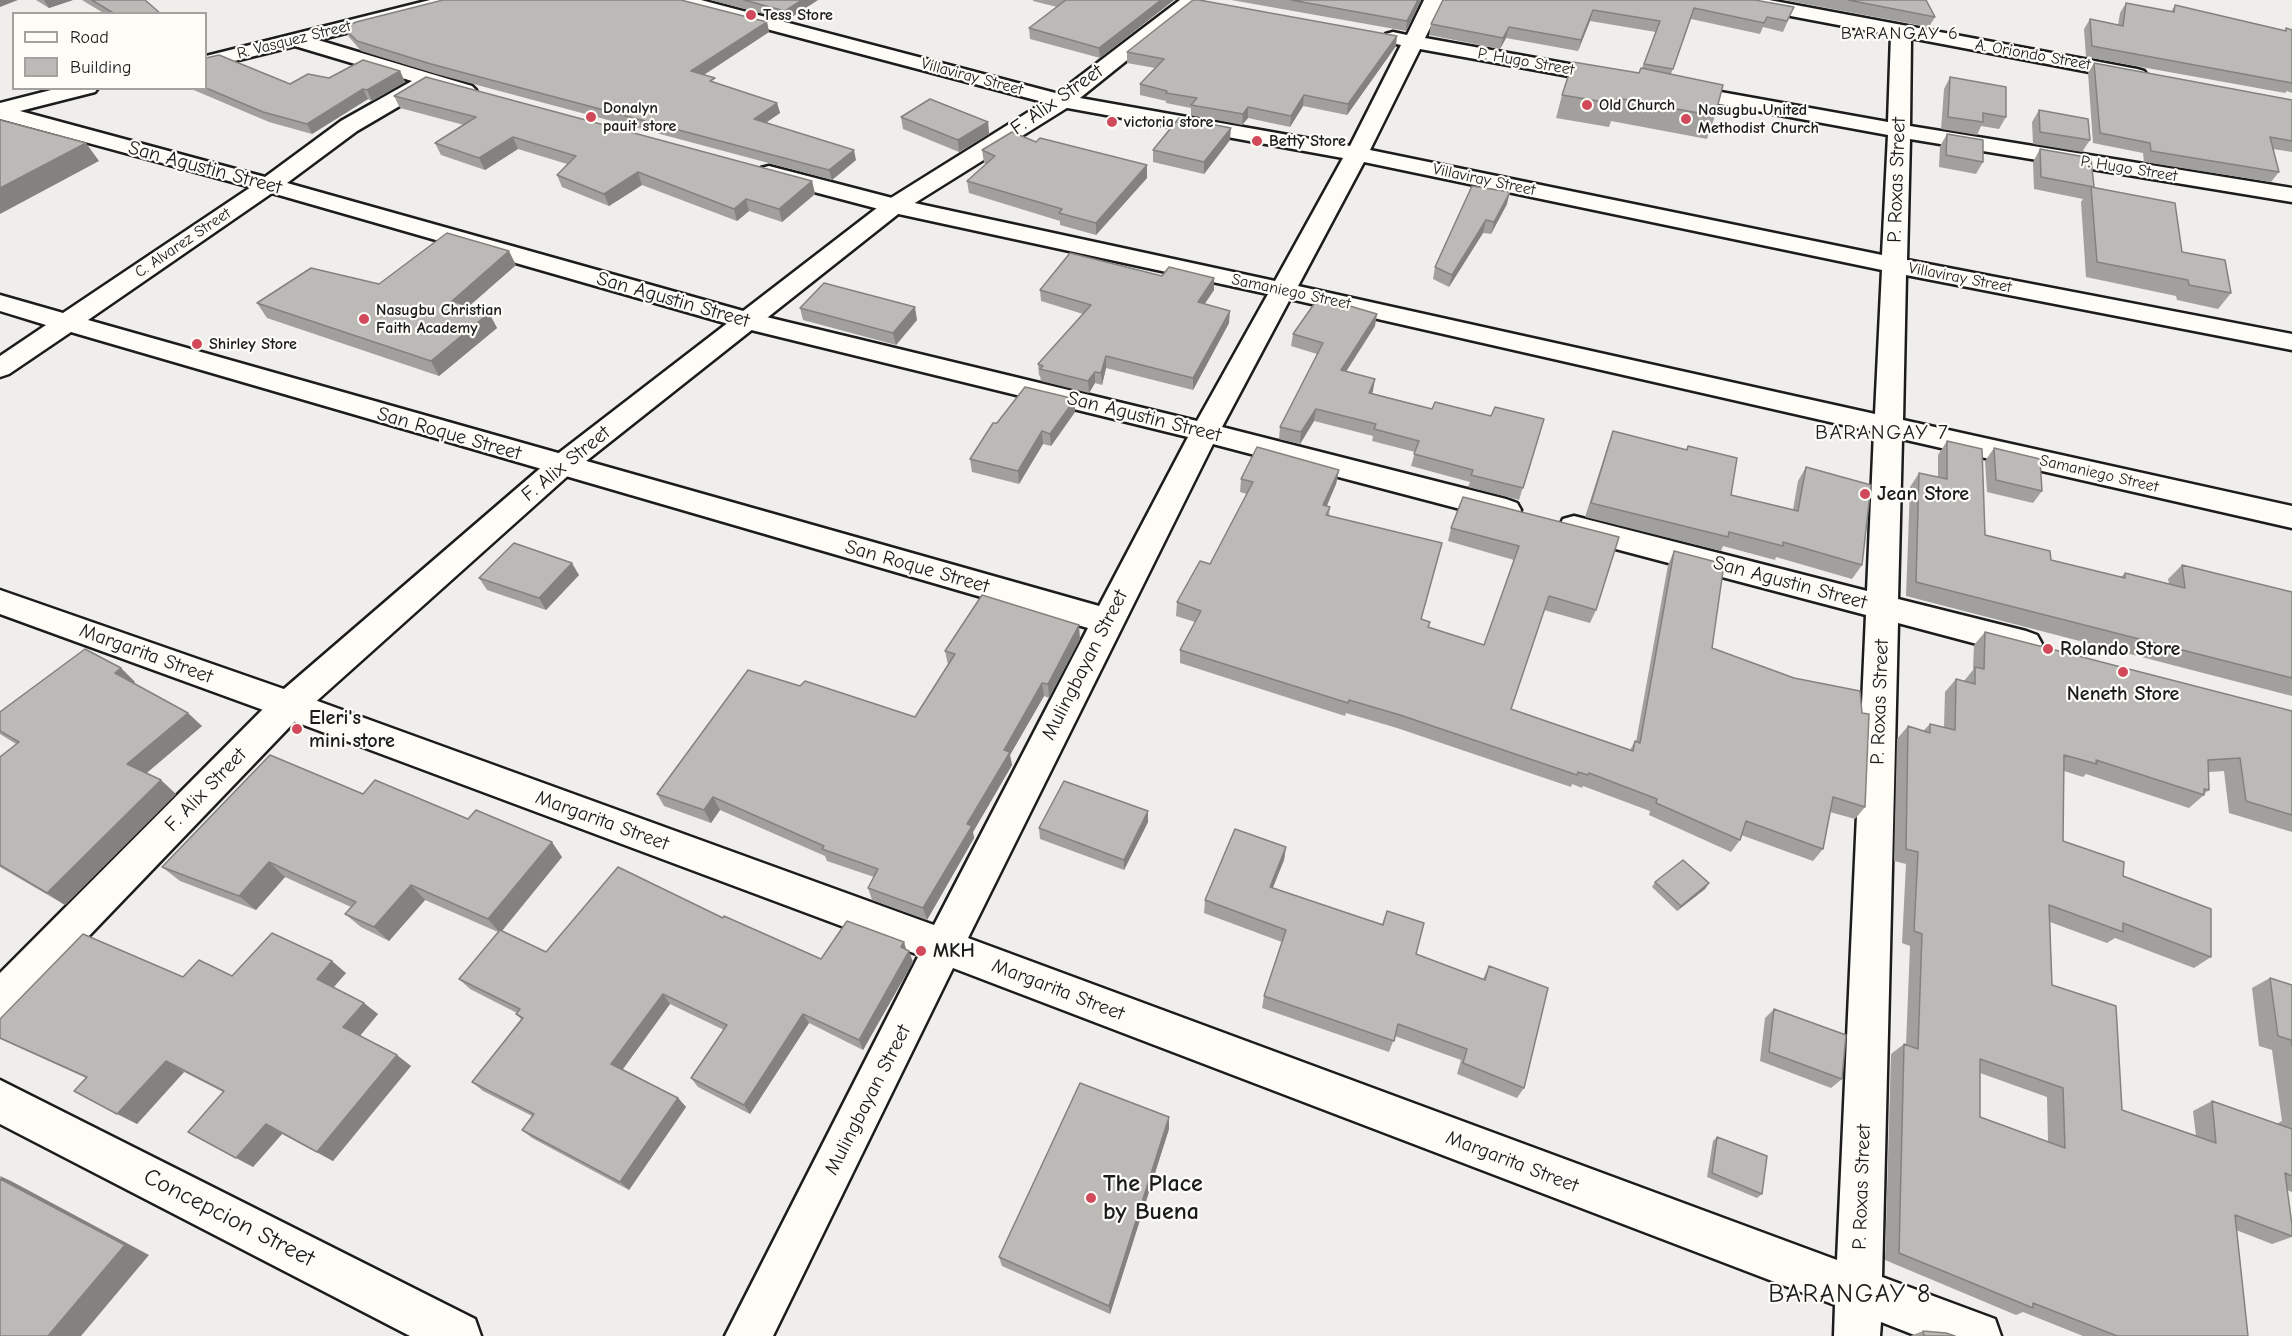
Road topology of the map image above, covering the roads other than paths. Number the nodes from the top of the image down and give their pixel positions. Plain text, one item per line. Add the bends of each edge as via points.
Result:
1 (449, 0) edge
2 (679, 0) edge
3 (1434, 0) edge
4 (1738, 0) edge
5 (1196, 2) edge
6 (1901, 31) junction
7 (1378, 35) edge
8 (298, 40) junction
9 (1413, 41) junction
10 (207, 62) edge
11 (2154, 78) edge
12 (428, 80) junction
13 (1633, 82) edge
14 (1656, 86) edge
15 (80, 90) edge
16 (484, 95) edge
17 (1062, 101) junction
18 (0, 110) edge
19 (1899, 131) junction
20 (1357, 154) junction
21 (746, 166) edge
22 (269, 185) junction
23 (2292, 195) edge
24 (894, 206) junction
25 (1895, 265) junction
26 (1283, 290) junction
27 (0, 303) edge
28 (748, 321) junction
29 (64, 323) junction
30 (2292, 342) edge
31 (0, 368) edge
32 (1888, 427) junction
33 (1205, 432) junction
34 (561, 466) junction
35 (2292, 517) edge
36 (0, 602) edge
37 (1883, 607) junction
38 (1107, 621) junction
39 (2053, 651) edge
40 (289, 705) junction
41 (945, 947) junction
42 (0, 1001) edge
43 (0, 1101) edge
44 (1859, 1293) junction
45 (458, 1336) edge
46 (748, 1336) edge
47 (1857, 1336) edge
48 (1978, 1336) edge

1 - 8 street, R. Vasquez Street
2 - 17 street, Villaviray Street
3 - 9 street, Mulingbayan Street
4 - 6 street, A. Oriondo Street
5 - 17 street, F. Alix Street
6 - 11 street, A. Oriondo Street
6 - 19 street, P. Roxas Street
7 - 9 street, P. Hugo Street
8 - 10 street, R. Vasquez Street
8 - 12 street
9 - 13 street, P. Hugo Street
9 - 20 street, Mulingbayan Street
12 - 16 street
12 - 22 street, C. Alvarez Street via 350,126
14 - 19 street, P. Hugo Street
15 - 18 street
17 - 20 street, Villaviray Street
17 - 24 street, F. Alix Street
18 - 22 street, San Agustin Street
19 - 23 street, P. Hugo Street
19 - 25 street, P. Roxas Street
20 - 25 street, Villaviray Street
20 - 26 street, Mulingbayan Street
21 - 24 street, Samaniego Street
22 - 28 street, San Agustin Street
22 - 29 street, C. Alvarez Street
24 - 26 street, Samaniego Street
24 - 28 street, F. Alix Street
25 - 30 street, Villaviray Street
25 - 32 street, P. Roxas Street
26 - 32 street, Samaniego Street
26 - 33 street, Mulingbayan Street
27 - 29 street, San Roque Street
28 - 33 street, San Agustin Street
28 - 34 street, F. Alix Street
29 - 31 street, C. Alvarez Street
29 - 34 street, San Roque Street
32 - 35 street, Samaniego Street
32 - 37 street, P. Roxas Street
33 - 37 street, San Agustin Street
33 - 38 street, Mulingbayan Street
34 - 38 street, San Roque Street
34 - 40 street, F. Alix Street
36 - 40 street, Margarita Street
37 - 39 street, San Agustin Street
37 - 44 street, P. Roxas Street
38 - 41 street, Mulingbayan Street
40 - 41 street, Margarita Street
40 - 42 street, F. Alix Street
41 - 44 street, Margarita Street
41 - 46 street, Mulingbayan Street
43 - 45 street, Concepcion Street
44 - 47 street, P. Roxas Street
44 - 48 street, Margarita Street

